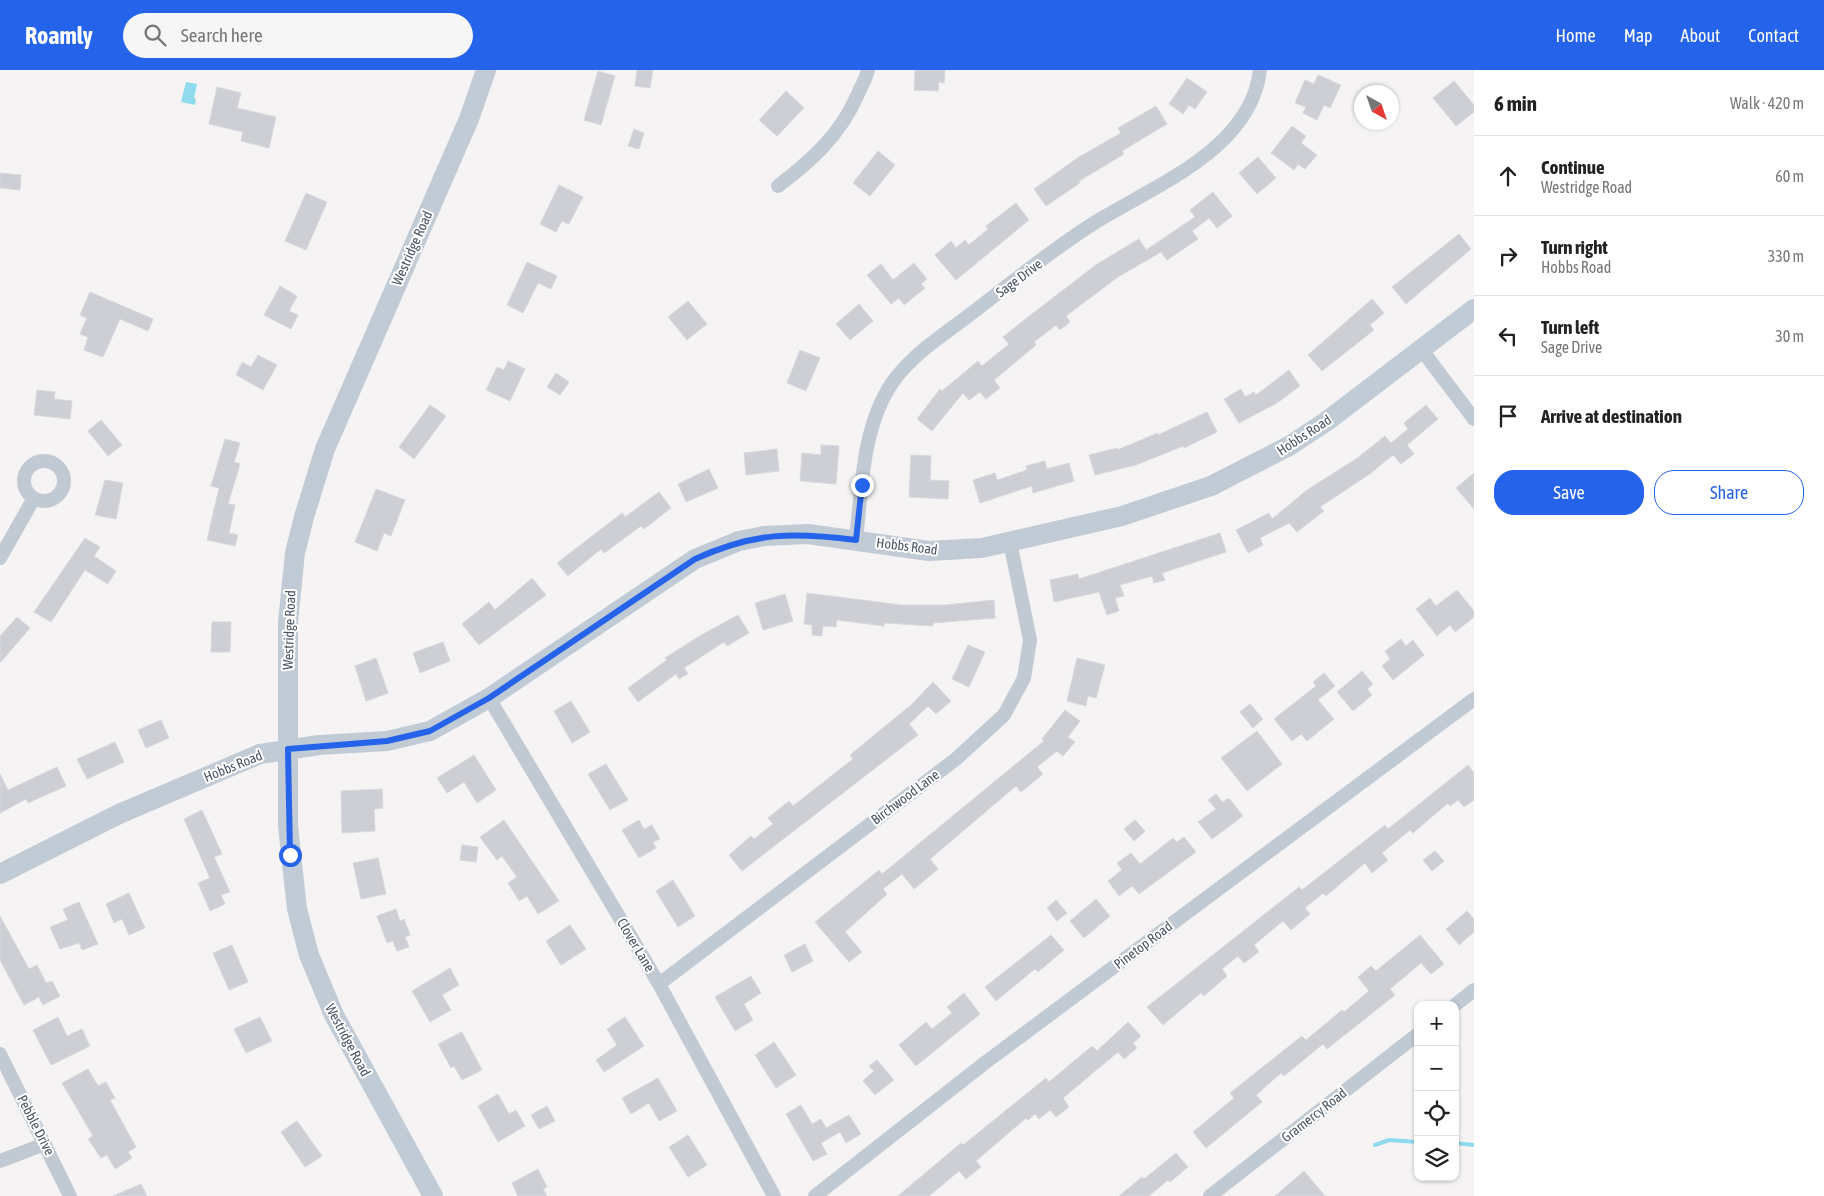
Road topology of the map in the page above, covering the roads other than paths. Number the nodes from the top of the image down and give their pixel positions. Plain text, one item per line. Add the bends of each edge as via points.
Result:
1 (486, 70) edge
2 (868, 70) edge
3 (1260, 70) edge
4 (778, 186) dead end
5 (1474, 309) edge
6 (1421, 349) junction
7 (1474, 419) edge
8 (34, 498) dead end
9 (856, 540) junction
10 (1010, 542) junction
11 (0, 558) edge
12 (489, 698) junction
13 (1474, 699) edge
14 (288, 749) junction
15 (0, 874) edge
16 (659, 984) junction
17 (1474, 990) edge
18 (1459, 1002) edge
19 (1414, 1037) edge
20 (0, 1054) edge
21 (45, 1144) junction
22 (0, 1162) edge
23 (70, 1196) edge
24 (433, 1196) edge
25 (774, 1196) edge
26 (814, 1196) edge
27 (1210, 1196) edge

1 - 14 street, Westridge Road via 469,118 337,420 304,517 293,563 288,622
2 - 4 street via 850,113 835,136 811,161
3 - 9 street, Sage Drive via 1250,104 1224,140 1204,157 1090,226 907,365 893,382 870,430
5 - 6 street, Hobbs Road
6 - 7 street
6 - 10 street, Hobbs Road via 1296,441 1211,486 1122,516
8 - 11 street
9 - 10 street, Hobbs Road via 929,551 982,548
9 - 12 street, Hobbs Road via 808,534 764,536 718,548 695,559
10 - 16 street, Birchwood Lane via 1030,640 1024,678 1004,716 956,759
12 - 14 street, Hobbs Road via 439,727 406,738
12 - 16 street, Clover Lane
13 - 26 street, Pinetop Road via 986,1062
14 - 15 street, Hobbs Road via 260,754 146,802
14 - 24 street, Westridge Road via 290,855 297,909 309,955 334,1015
16 - 25 street, Clover Lane
17 - 18 street
19 - 27 street, Gramercy Road
20 - 21 street, Pebble Drive
21 - 22 street
21 - 23 street, Pebble Drive

